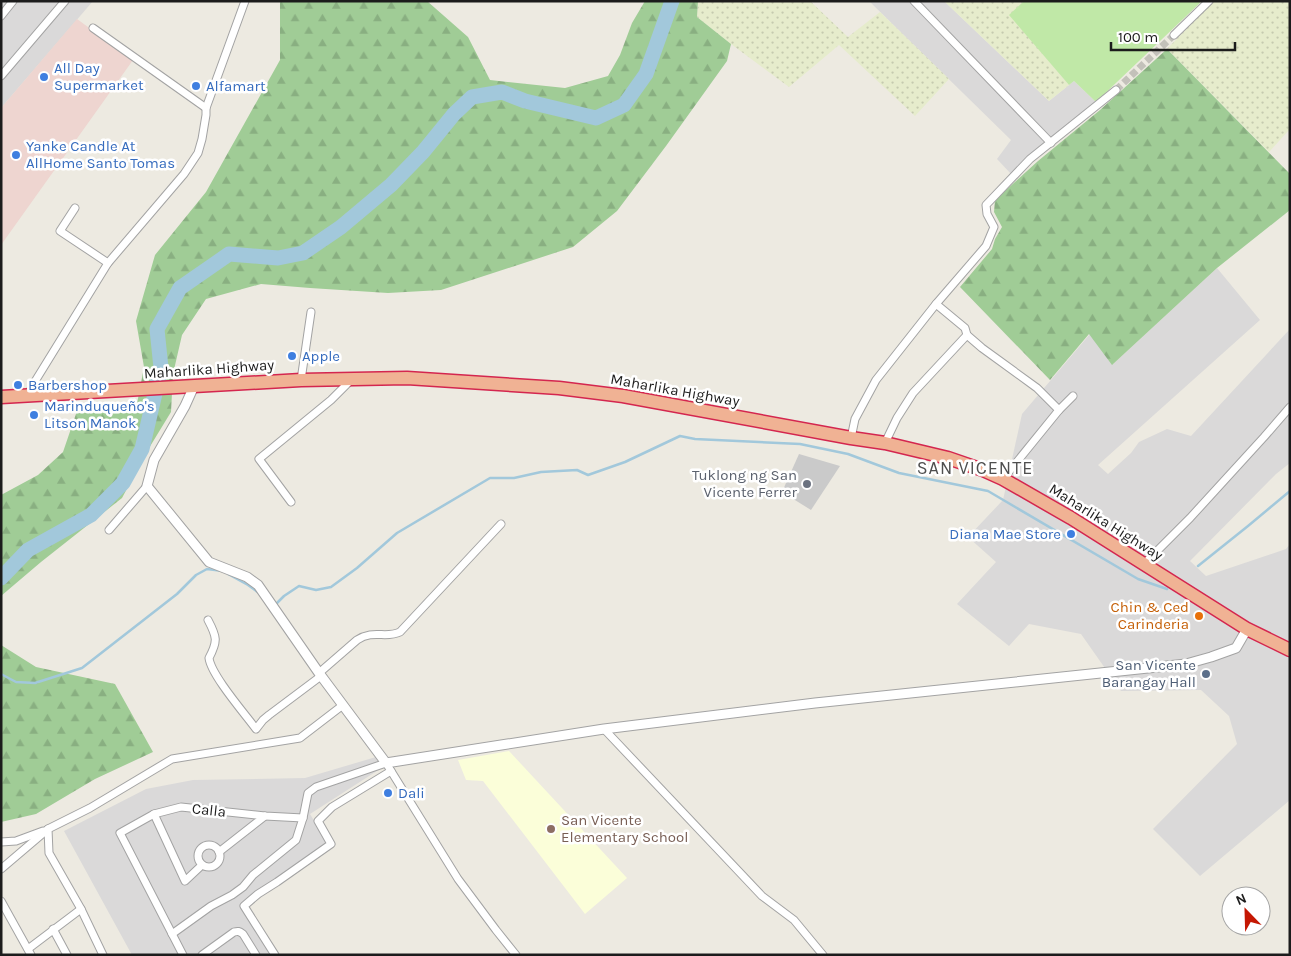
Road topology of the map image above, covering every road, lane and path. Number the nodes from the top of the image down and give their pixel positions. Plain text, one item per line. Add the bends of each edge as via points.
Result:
1 (13, 1) edge
2 (65, 1) edge
3 (246, 1) edge
4 (914, 1) edge
5 (1209, 1) edge
6 (1, 16) edge
7 (93, 28) dead end
8 (1174, 35) tunnel mouth
9 (1, 76) edge
10 (1116, 90) tunnel mouth
11 (206, 108) junction
12 (1050, 144) junction
13 (75, 208) dead end
14 (108, 263) junction
15 (936, 304) junction
16 (310, 312) dead end
17 (967, 335) junction
18 (352, 379) junction
19 (301, 380) junction
20 (189, 387) junction
21 (28, 396) junction
22 (1073, 396) dead end
23 (1, 397) edge
24 (1290, 407) edge
25 (1059, 410) junction
26 (851, 438) junction
27 (885, 443) junction
28 (1004, 479) junction
29 (147, 486) junction
30 (291, 502) dead end
31 (501, 524) dead end
32 (109, 530) dead end
33 (1144, 564) junction
34 (208, 620) dead end
35 (1247, 629) junction
36 (1290, 650) edge
37 (320, 675) junction
38 (343, 705) junction
39 (604, 729) junction
40 (388, 767) junction
41 (154, 814) junction
42 (265, 816) junction
43 (304, 818) junction
44 (48, 829) junction
45 (1, 842) edge
46 (219, 852) junction
47 (202, 865) junction
48 (1, 868) edge
49 (2, 906) edge
50 (81, 909) junction
51 (53, 930) junction
52 (172, 934) junction
53 (29, 952) edge
54 (67, 955) edge
55 (103, 955) edge
56 (183, 955) edge
57 (202, 955) edge
58 (256, 955) edge
59 (275, 955) edge
60 (516, 955) edge
61 (823, 955) edge

1 - 6 street
2 - 9 street
3 - 11 street
4 - 12 street
5 - 8 street
7 - 11 street
10 - 12 street
11 - 14 street via 198,153
12 - 15 street via 1030,159 986,205 994,227 986,246
13 - 14 street via 60,231
14 - 21 street
15 - 17 street via 965,328
15 - 26 street via 876,380 855,419
16 - 19 street
17 - 25 street via 1038,388
17 - 27 street via 913,393
18 - 19 highway, Maharlika Highway
18 - 26 highway, Maharlika Highway via 407,378 559,388 623,396
18 - 30 street via 259,459
19 - 20 highway, Maharlika Highway
20 - 21 highway, Maharlika Highway
20 - 29 street via 181,413 154,460
21 - 23 highway, Maharlika Highway
22 - 25 street
24 - 33 street
25 - 28 street
26 - 27 highway, Maharlika Highway
27 - 28 highway, Maharlika Highway via 948,458
28 - 33 highway, Maharlika Highway
29 - 32 street
29 - 37 street via 210,562 258,585
31 - 37 street via 400,632 363,636
33 - 35 highway, Maharlika Highway
34 - 37 street via 216,639 209,658 211,666 256,729
35 - 36 highway, Maharlika Highway
35 - 39 street via 1236,648 1186,664
37 - 38 street
38 - 40 street
38 - 44 street via 300,738 172,759
39 - 40 street
39 - 61 street via 762,896 794,920
40 - 43 street via 316,787 308,793
40 - 59 street via 332,807 318,821 331,844 244,906
40 - 60 street via 458,879
41 - 42 street, Calla via 181,807
41 - 47 street via 185,881
41 - 52 street, Calla via 120,833
42 - 43 street, Calla
42 - 46 street
43 - 52 street via 296,840 243,887
44 - 45 street via 16,841
44 - 48 street
44 - 50 street via 49,853
46 - 47 street via 220,860 215,866 208,868
46 - 47 street via 208,845 201,848 198,855
49 - 53 street
50 - 51 street
50 - 55 street
51 - 53 street
51 - 54 street
52 - 56 street
57 - 58 street via 237,931 243,934

